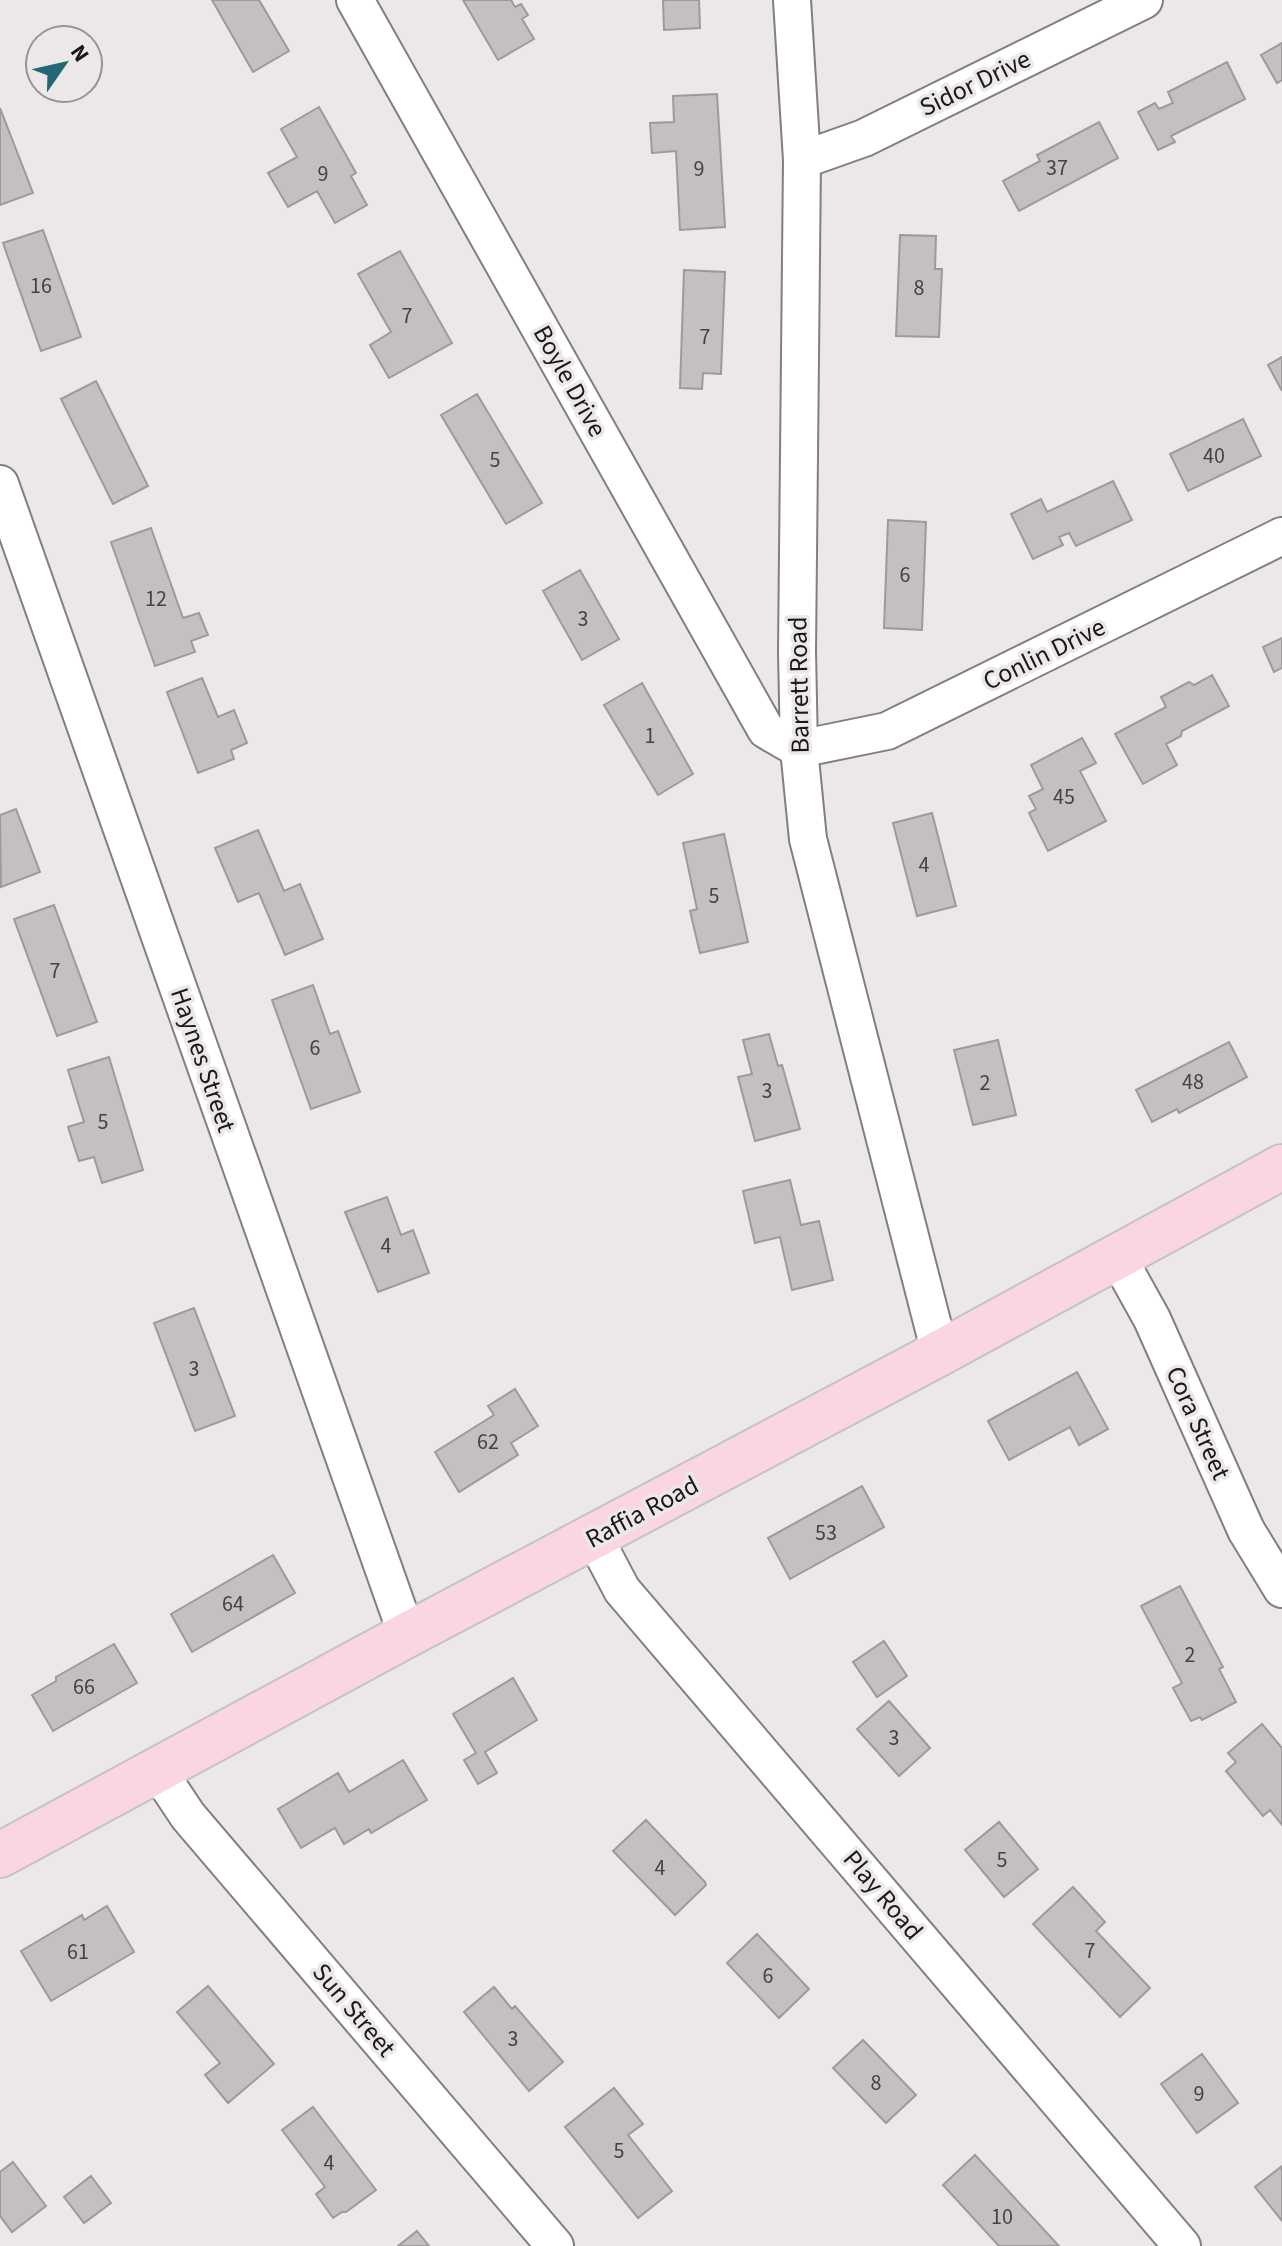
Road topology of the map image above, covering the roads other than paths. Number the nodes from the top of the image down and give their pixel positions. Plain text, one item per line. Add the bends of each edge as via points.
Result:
1 (355, 0) edge
2 (792, 0) edge
3 (1144, 0) edge
4 (802, 160) junction
5 (0, 484) edge
6 (1282, 536) edge
7 (799, 749) junction
8 (1282, 1167) edge
9 (1117, 1256) junction
10 (940, 1353) junction
11 (594, 1537) junction
12 (1282, 1589) edge
13 (407, 1635) junction
14 (158, 1771) junction
15 (0, 1855) edge
16 (555, 2246) edge
17 (1182, 2246) edge

1 - 7 street, Boyle Drive via 766,730
2 - 4 street, Barrett Road
3 - 4 street, Sidor Drive via 864,138
4 - 7 street, Barrett Road
5 - 13 street, Haynes Street
6 - 7 street, Conlin Drive via 887,731
7 - 10 street, Barrett Road via 808,839
8 - 9 main road, Raffia Road
9 - 10 main road, Raffia Road
9 - 12 street, Cora Street via 1152,1319 1246,1530
10 - 11 main road, Raffia Road
11 - 13 main road, Raffia Road
11 - 17 street, Play Road via 622,1590
13 - 14 main road, Raffia Road
14 - 15 main road, Raffia Road
14 - 16 street, Sun Street via 188,1816

